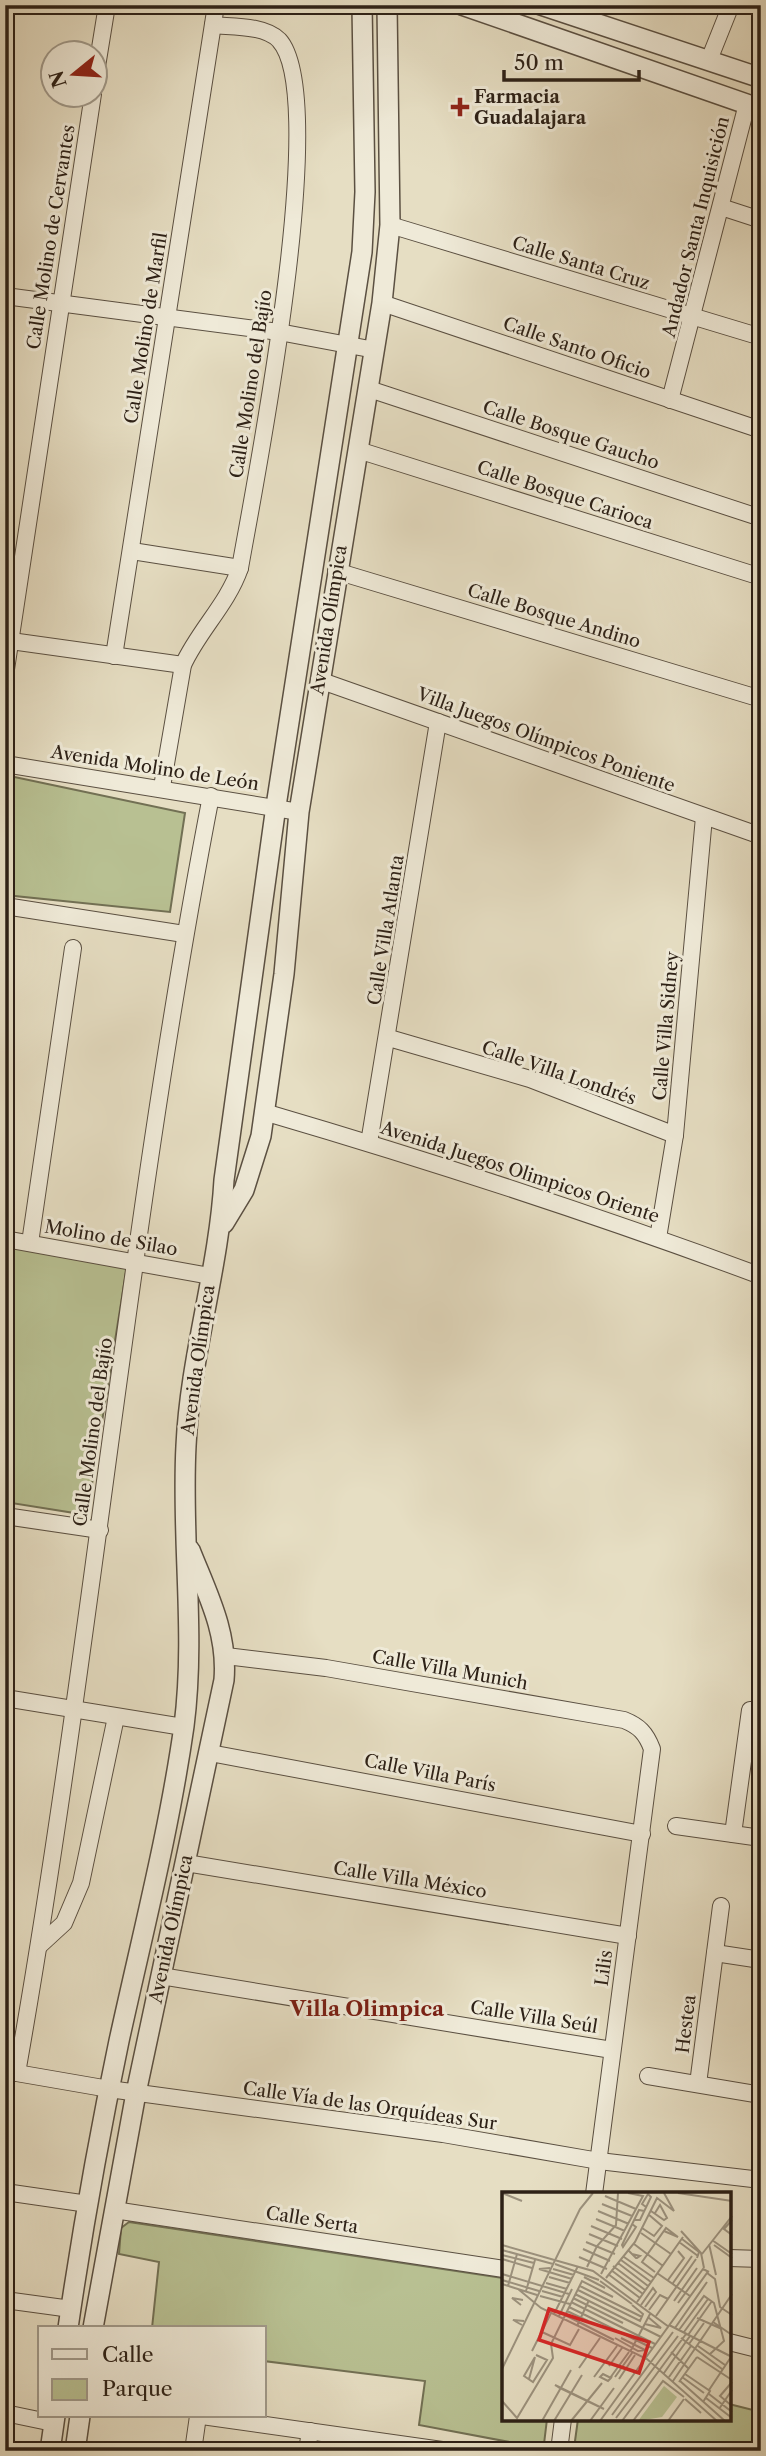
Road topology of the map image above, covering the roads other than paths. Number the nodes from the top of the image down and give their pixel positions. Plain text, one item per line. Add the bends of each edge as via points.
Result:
1 (107, 5) edge
2 (216, 5) edge
3 (362, 5) edge
4 (387, 5) edge
5 (462, 5) edge
6 (541, 5) edge
7 (731, 5) edge
8 (213, 24) junction
9 (102, 38) edge
10 (709, 60) junction
11 (761, 78) edge
12 (754, 106) edge
13 (91, 108) edge
14 (721, 207) junction
15 (761, 220) edge
16 (390, 225) junction
17 (5, 296) edge
18 (382, 303) junction
19 (59, 304) junction
20 (167, 317) junction
21 (693, 317) junction
22 (279, 332) junction
23 (761, 337) edge
24 (348, 344) junction
25 (374, 349) junction
26 (369, 390) junction
27 (670, 400) junction
28 (761, 430) edge
29 (358, 450) junction
30 (761, 518) edge
31 (132, 551) junction
32 (240, 568) junction
33 (336, 571) junction
34 (761, 578) edge
35 (11, 641) junction
36 (114, 656) junction
37 (183, 665) junction
38 (5, 676) edge
39 (319, 680) junction
40 (761, 699) edge
41 (438, 722) junction
42 (5, 764) edge
43 (162, 787) junction
44 (211, 796) junction
45 (276, 806) junction
46 (299, 812) junction
47 (704, 817) junction
48 (761, 836) edge
49 (5, 906) edge
50 (184, 934) junction
51 (73, 948) dead end
52 (389, 1038) junction
53 (264, 1112) junction
54 (675, 1135) junction
55 (369, 1143) junction
56 (221, 1227) junction
57 (659, 1238) junction
58 (5, 1239) edge
59 (30, 1243) junction
60 (135, 1261) junction
61 (210, 1276) junction
62 (761, 1276) edge
63 (5, 1516) edge
64 (100, 1530) junction
65 (184, 1536) junction
66 (226, 1656) junction
67 (5, 1698) edge
68 (750, 1710) dead end
69 (75, 1711) junction
70 (116, 1717) junction
71 (183, 1727) junction
72 (652, 1749) joint
73 (210, 1753) junction
74 (743, 1757) junction
75 (761, 1759) edge
76 (676, 1826) dead end
77 (642, 1834) junction
78 (733, 1834) junction
79 (761, 1839) edge
80 (186, 1863) junction
81 (721, 1906) dead end
82 (628, 1936) junction
83 (39, 1946) junction
84 (715, 1953) junction
85 (761, 1960) edge
86 (161, 1976) junction
87 (611, 2050) junction
88 (11, 2072) edge
89 (648, 2076) dead end
90 (698, 2084) junction
91 (109, 2089) junction
92 (136, 2093) junction
93 (761, 2095) edge
94 (598, 2161) junction
95 (761, 2180) edge
96 (5, 2192) edge
97 (594, 2192) edge
98 (88, 2204) junction
99 (114, 2210) junction
100 (731, 2258) edge
101 (761, 2259) edge
102 (502, 2269) edge
103 (5, 2300) edge
104 (70, 2319) edge
105 (93, 2326) edge
106 (731, 2342) edge
107 (761, 2350) edge
108 (5, 2413) edge
109 (38, 2417) edge
110 (80, 2418) edge
111 (200, 2418) edge
112 (215, 2418) edge
113 (54, 2419) edge
114 (563, 2421) edge
115 (310, 2431) junction
116 (416, 2449) edge
117 (50, 2451) edge
118 (75, 2451) edge
119 (193, 2451) edge
120 (307, 2451) edge
121 (449, 2451) edge
122 (559, 2451) edge

1 - 9 street
2 - 8 street, Calle Molino de Marfil
3 - 24 street, Avenida Olímpica via 365,192 362,252
4 - 16 street, Avenida Olímpica
5 - 12 street
6 - 10 street
7 - 10 street
8 - 20 street, Calle Molino de Marfil
8 - 22 street, Calle Molino del Bajío via 266,32 278,40 292,64 296,184
10 - 11 street
12 - 14 street, Andador Santa Inquisición
13 - 19 street, Calle Molino de Cervantes
14 - 15 street
14 - 21 street, Andador Santa Inquisición
16 - 18 street, Avenida Olímpica
16 - 21 street, Calle Santa Cruz
17 - 19 street
18 - 25 street, Avenida Olímpica
18 - 27 street, Calle Santo Oficio
19 - 20 street
19 - 35 street, Calle Molino de Cervantes
20 - 22 street
20 - 31 street, Calle Molino de Marfil
21 - 23 street, Calle Santa Cruz
21 - 27 street, Andador Santa Inquisición
22 - 24 street
22 - 32 street, Calle Molino del Bajío
24 - 25 street
24 - 45 street, Avenida Olímpica
25 - 26 street, Avenida Olímpica
26 - 29 street, Avenida Olímpica
26 - 30 street, Calle Bosque Gaucho
27 - 28 street, Calle Santo Oficio
29 - 33 street, Avenida Olímpica
29 - 34 street, Calle Bosque Carioca
31 - 32 street
31 - 36 street, Calle Molino de Marfil
32 - 37 street, Calle Molino del Bajío via 228,599
33 - 39 street, Avenida Olímpica
33 - 40 street, Calle Bosque Andino
35 - 36 street
35 - 38 street, Calle Molino de Cervantes
36 - 37 street
37 - 43 street, Calle Molino del Bajío
39 - 41 street, Villa Juegos Olímpicos Poniente
39 - 46 street, Avenida Olímpica
41 - 47 street, Villa Juegos Olímpicos Poniente
41 - 52 street, Calle Villa Atlanta
42 - 43 street, Avenida Molino de León
43 - 44 street, Avenida Molino de León
44 - 45 street, Avenida Molino de León
44 - 50 street, Calle Molino del Bajío
45 - 46 street, Avenida Molino de León
45 - 56 street, Avenida Olímpica
46 - 53 street, Avenida Olímpica via 284,974
47 - 48 street, Villa Juegos Olímpicos Poniente
47 - 54 street, Calle Villa Sidney
49 - 50 street
50 - 60 street, Calle Molino del Bajío
51 - 59 street
52 - 54 street, Calle Villa Londrés via 530,1079
52 - 55 street, Calle Villa Atlanta
53 - 55 street, Avenida Juegos Olimpicos Oriente
53 - 56 street, Avenida Olímpica via 244,1189
54 - 57 street, Calle Villa Sidney
55 - 57 street, Avenida Juegos Olimpicos Oriente
56 - 61 street, Avenida Olímpica
57 - 62 street, Avenida Juegos Olimpicos Oriente
58 - 59 street, Molino de Silao
59 - 60 street, Molino de Silao
60 - 61 street, Molino de Silao
60 - 64 street, Calle Molino del Bajío
61 - 65 street, Avenida Olímpica via 186,1442
63 - 64 street
64 - 69 street, Calle Molino del Bajío
65 - 66 street, Avenida Olímpica via 215,1610
65 - 71 street, Avenida Olímpica via 189,1666
66 - 72 street, Calle Villa Munich via 326,1668 624,1720 642,1729
66 - 73 street, Avenida Olímpica
67 - 69 street
68 - 74 street
69 - 70 street
69 - 83 street, Calle Molino del Bajío
70 - 71 street
70 - 83 street via 80,1883 64,1923
71 - 91 street, Avenida Olímpica
72 - 77 street, Lilis
73 - 77 street, Calle Villa París
73 - 80 street, Avenida Olímpica
74 - 75 street
74 - 78 street
76 - 78 street
77 - 82 street, Lilis
78 - 79 street
80 - 82 street, Calle Villa México
80 - 86 street, Avenida Olímpica
81 - 84 street, Hestea
82 - 87 street, Lilis
83 - 88 street, Calle Molino del Bajío
84 - 85 street
84 - 90 street, Hestea
86 - 87 street, Calle Villa Seúl
86 - 92 street, Avenida Olímpica
87 - 94 street, Lilis
88 - 91 street, Calle Vía de las Orquídeas Sur
89 - 90 street
90 - 93 street
91 - 92 street, Calle Vía de las Orquídeas Sur
91 - 98 street, Avenida Olímpica
92 - 94 street, Calle Vía de las Orquídeas Sur via 443,2134
92 - 99 street, Avenida Olímpica
94 - 95 street, Calle Vía de las Orquídeas Sur
94 - 97 street, Lilis
96 - 98 street
98 - 104 street, Avenida Olímpica
99 - 102 street, Calle Serta
99 - 105 street, Avenida Olímpica
100 - 101 street
103 - 104 street
106 - 107 street
108 - 109 street
110 - 118 street
111 - 119 street
112 - 115 street
113 - 117 street
114 - 122 street
115 - 116 street
115 - 120 street
116 - 121 street

